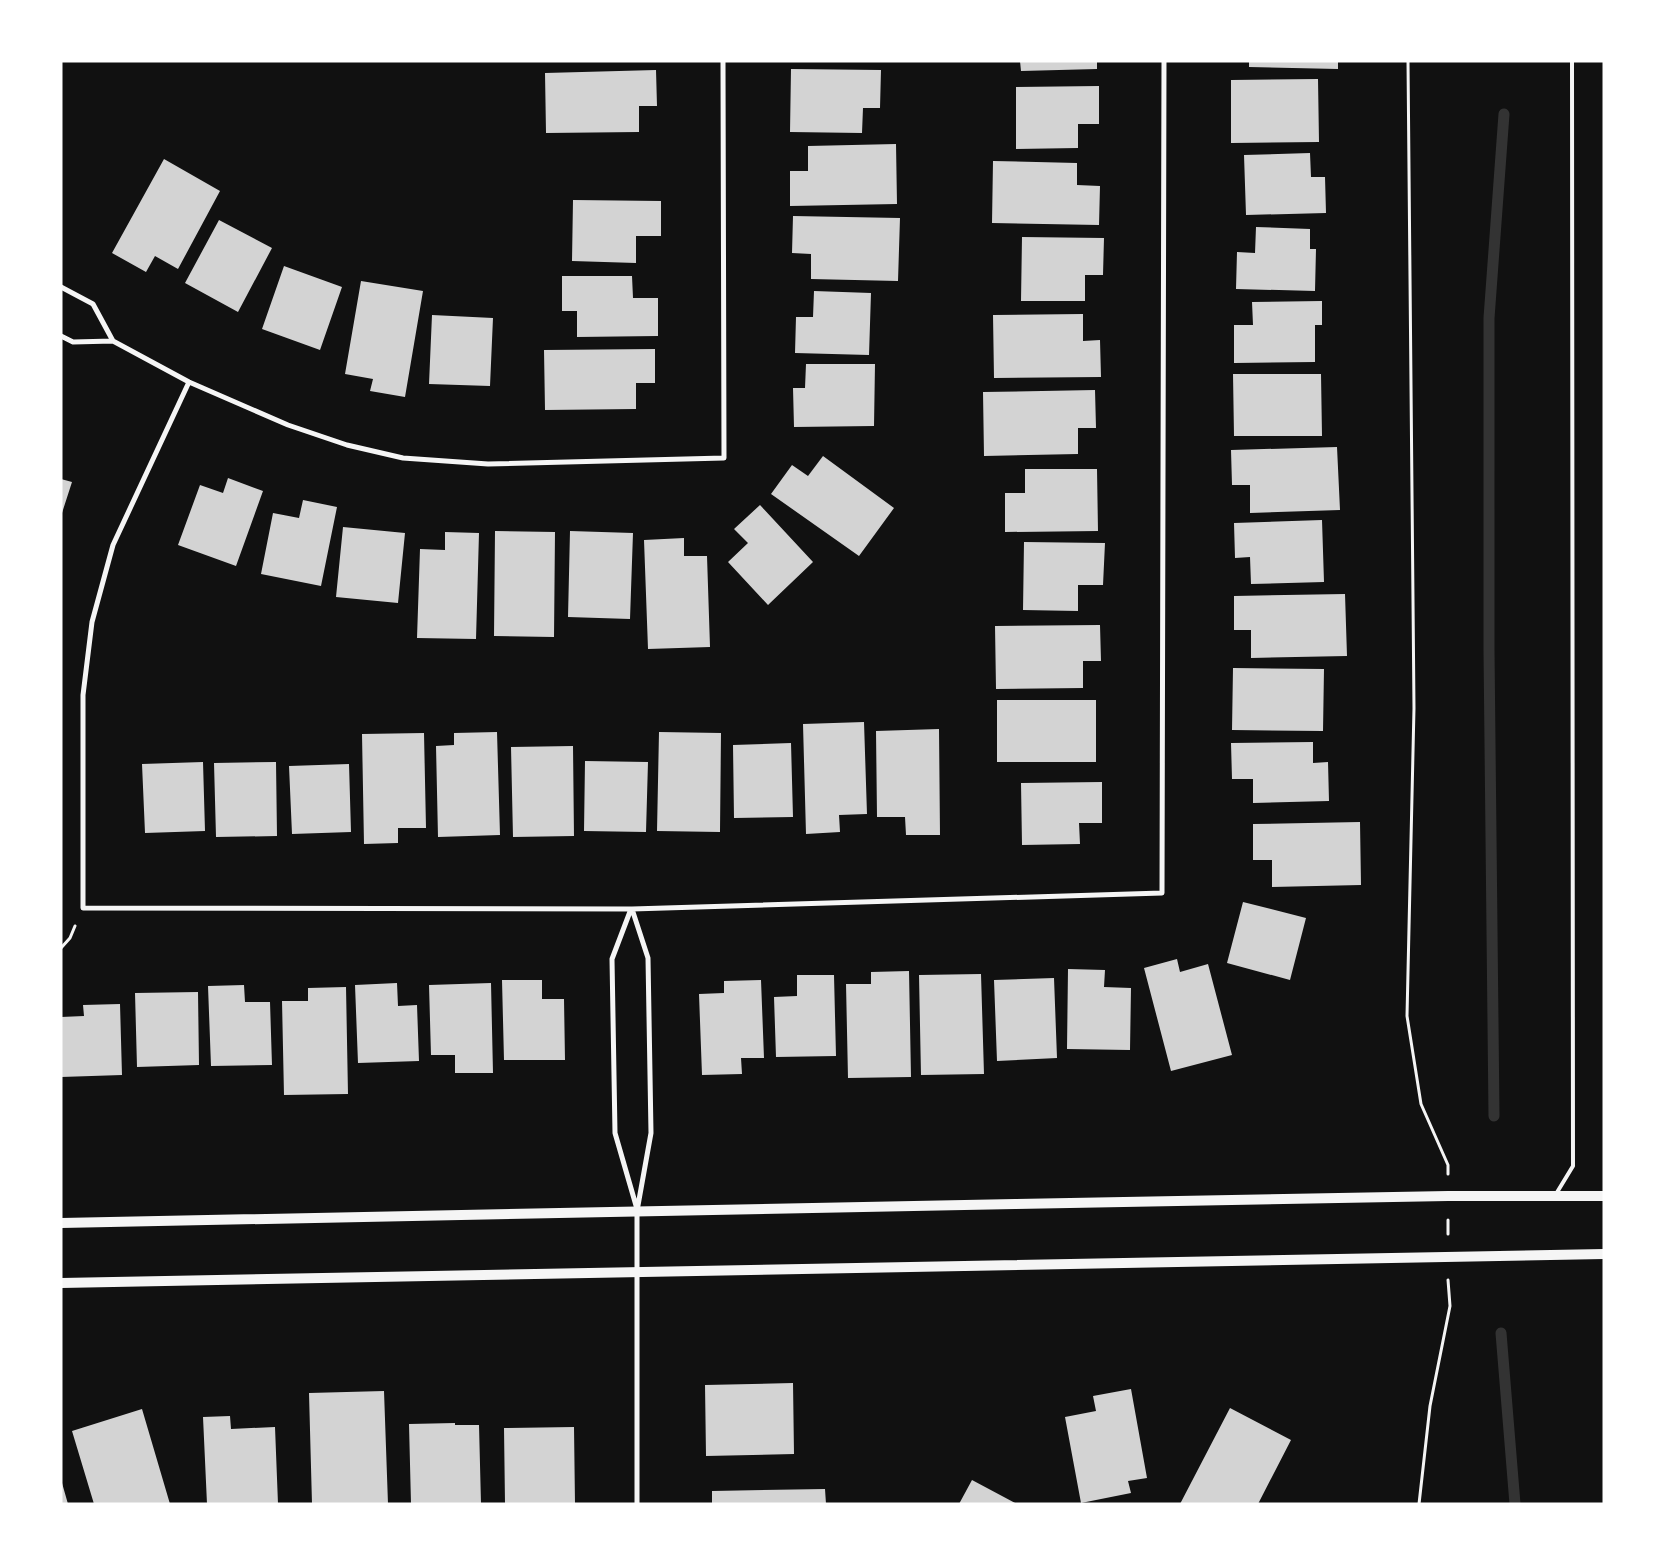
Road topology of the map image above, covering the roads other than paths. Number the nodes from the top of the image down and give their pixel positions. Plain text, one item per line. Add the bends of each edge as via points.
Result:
1 (723, 61) edge
2 (1164, 61) edge
3 (1572, 61) edge
4 (61, 287) edge
5 (61, 336) edge
6 (113, 341) junction
7 (190, 382) junction
8 (632, 909) junction
9 (1604, 1196) edge
10 (1554, 1197) junction
11 (638, 1211) junction
12 (61, 1223) edge
13 (1604, 1254) edge
14 (638, 1271) junction
15 (61, 1282) edge
16 (637, 1504) edge

1 - 7 street via 724,458 488,464 403,458 346,445 288,425
2 - 8 street via 1162,893
3 - 10 lane via 1573,1166
4 - 6 street via 93,304
5 - 6 street via 74,342
6 - 7 street
7 - 8 street via 113,546 92,622 83,695 83,908
8 - 11 street via 648,958 651,1133
8 - 11 street via 612,959 615,1133
9 - 10 main road
10 - 11 main road via 1448,1196
11 - 12 main road
11 - 14 street
13 - 14 main road
14 - 15 main road
14 - 16 street

